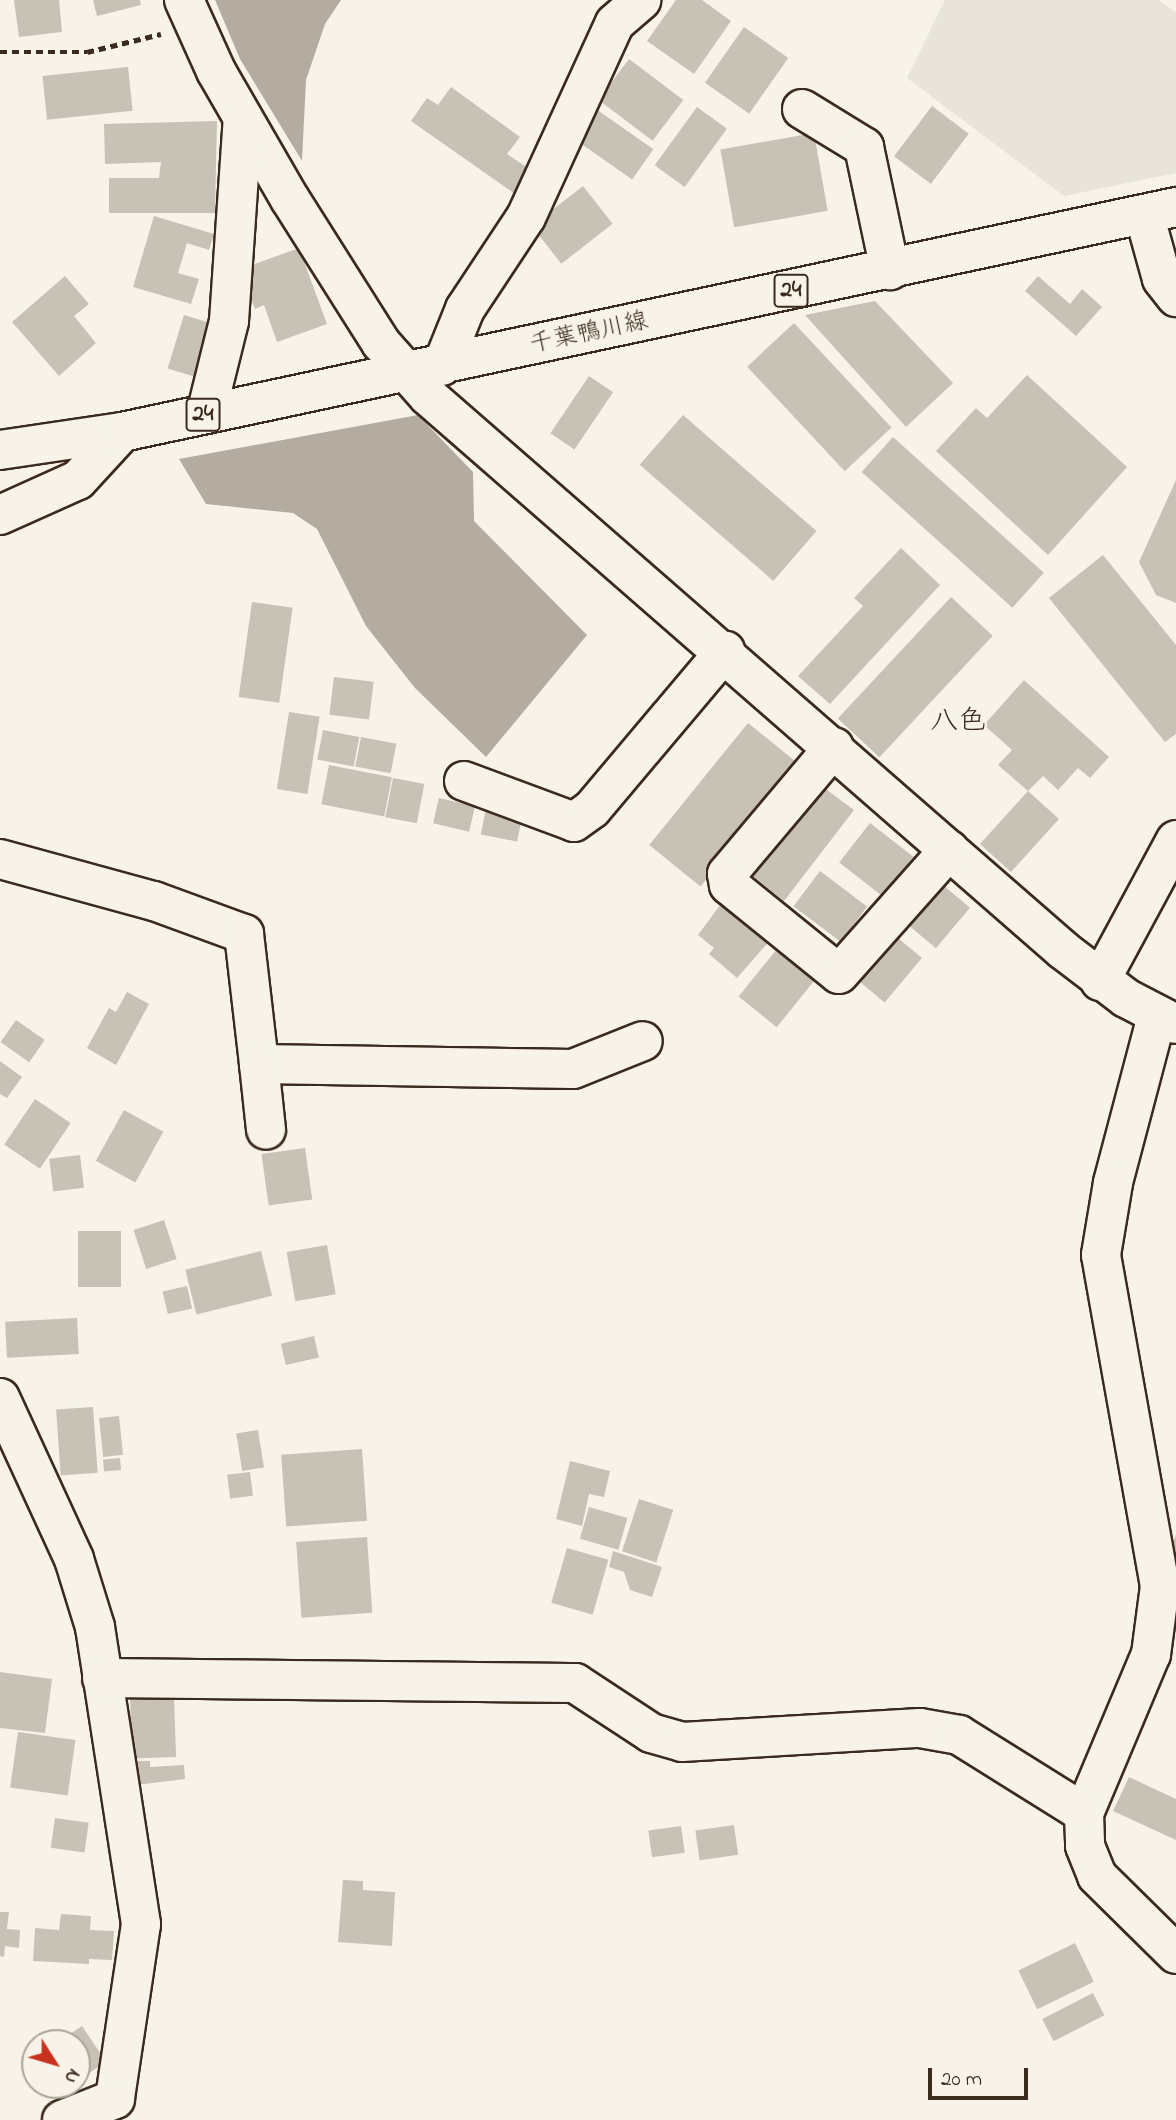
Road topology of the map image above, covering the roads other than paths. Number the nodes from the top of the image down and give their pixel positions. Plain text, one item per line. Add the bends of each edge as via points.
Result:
1 (642, 0) edge
2 (190, 13) edge
3 (802, 109) dead end
4 (243, 118) junction
5 (1160, 210) edge
6 (890, 270) junction
7 (1176, 298) edge
8 (442, 366) junction
9 (405, 371) junction
10 (206, 414) junction
11 (122, 432) junction
12 (0, 450) edge
13 (0, 515) edge
14 (725, 651) junction
15 (834, 747) junction
16 (464, 781) dead end
17 (1176, 840) edge
18 (949, 850) junction
19 (0, 859) edge
20 (1100, 981) junction
21 (1166, 1020) edge
22 (643, 1041) dead end
23 (259, 1064) junction
24 (266, 1130) dead end
25 (0, 1398) edge
26 (1168, 1588) edge
27 (102, 1678) junction
28 (1084, 1813) junction
29 (1176, 1954) edge
30 (62, 2120) edge

1 - 8 street via 615,23 526,217 466,309
2 - 4 street
3 - 6 street via 863,146
4 - 9 street via 382,343
4 - 10 street via 229,321
5 - 6 street, 千葉鴨川線 / 24
5 - 7 street via 1162,279
6 - 8 street, 千葉鴨川線 / 24
8 - 9 street, 千葉鴨川線 / 24
9 - 10 street, 千葉鴨川線 / 24
9 - 14 street via 527,483
10 - 11 street, 千葉鴨川線 / 24
11 - 12 street, 千葉鴨川線 / 24
11 - 13 street via 78,480
14 - 15 street
14 - 16 street via 592,809 574,822
15 - 18 street
15 - 18 street via 727,874 729,885 839,974
17 - 20 street
18 - 20 street
19 - 23 street via 153,901 244,934
20 - 21 street
21 - 26 street via 1113,1183 1101,1255
22 - 23 street via 573,1069
23 - 24 street
25 - 27 street via 74,1559 95,1627
26 - 28 street via 1151,1654
27 - 28 street via 575,1683 651,1733 682,1742 920,1728 959,1735
27 - 30 street via 141,1924 115,2099
28 - 29 street via 1085,1846 1097,1877

